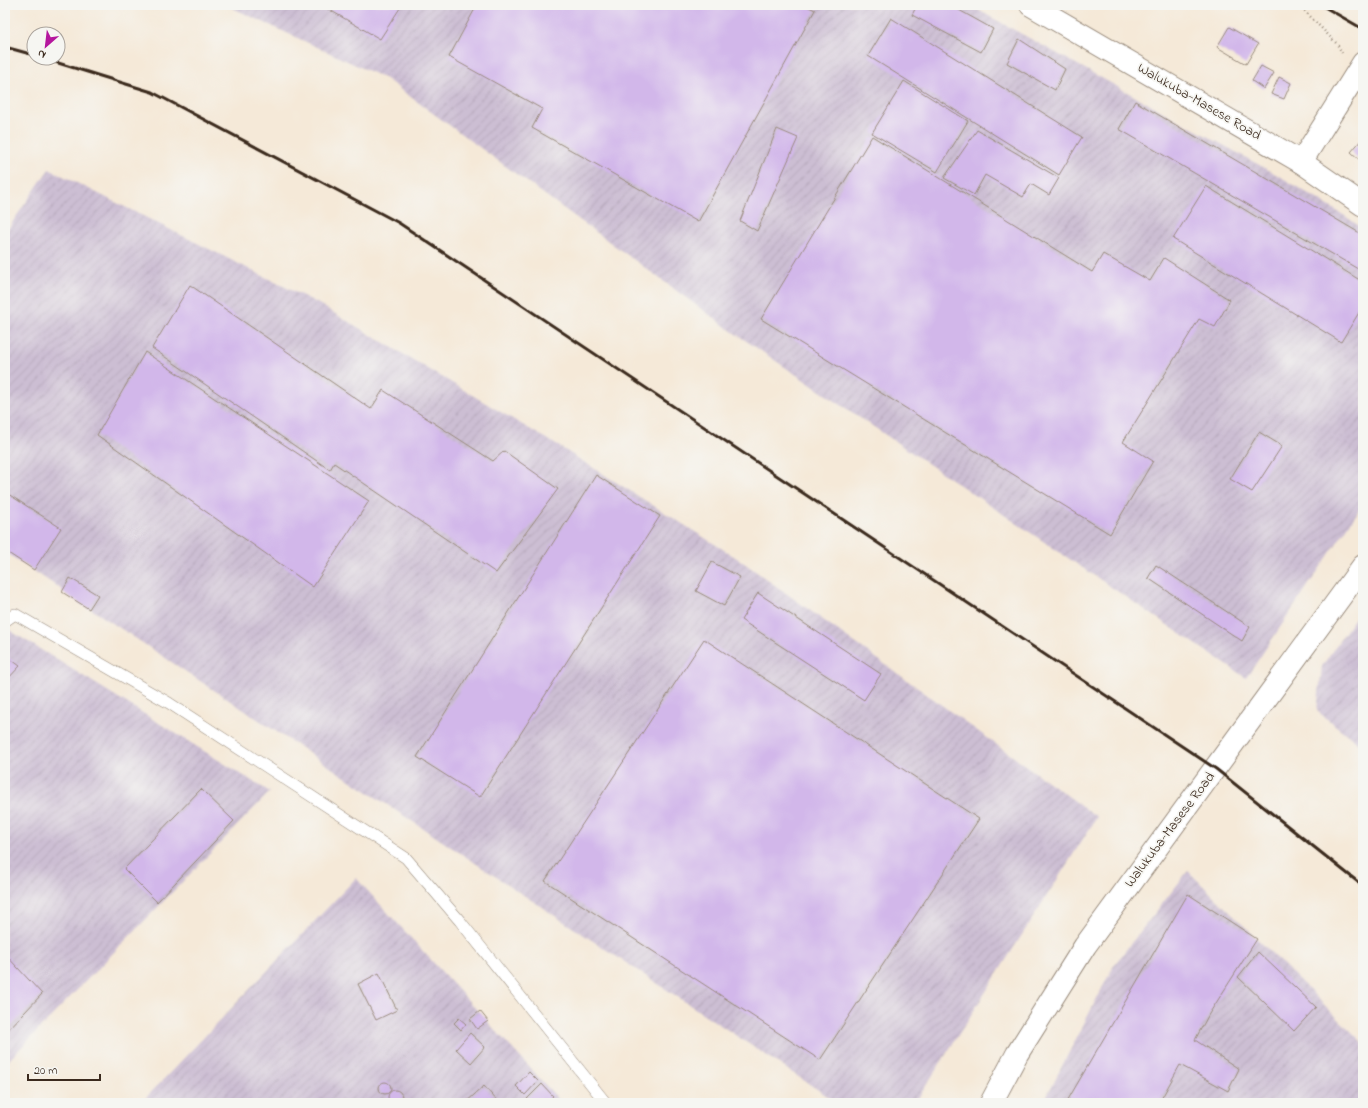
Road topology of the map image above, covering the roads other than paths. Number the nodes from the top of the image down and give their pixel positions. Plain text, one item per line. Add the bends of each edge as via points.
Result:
1 (1031, 5) edge
2 (1358, 70) edge
3 (1301, 162) junction
4 (1363, 205) edge
5 (1363, 566) edge
6 (5, 622) edge
7 (606, 1103) edge
8 (991, 1103) edge

1 - 3 street, Walukuba-Masese Road
2 - 3 street
3 - 4 street, Walukuba-Masese Road
5 - 8 street, Walukuba-Masese Road via 1085,946 1017,1054
6 - 7 lane via 15,614 169,703 406,858

